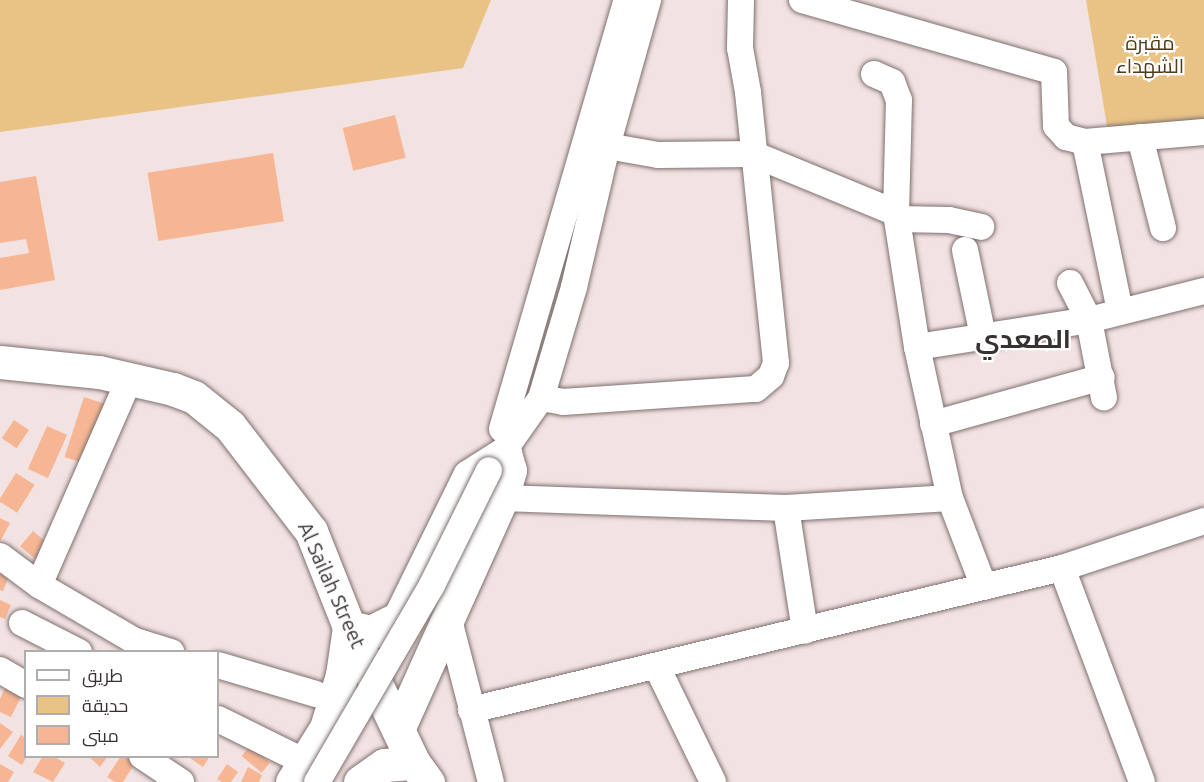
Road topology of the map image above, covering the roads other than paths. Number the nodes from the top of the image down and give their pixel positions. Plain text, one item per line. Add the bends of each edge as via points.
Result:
1 (627, 0) edge
2 (648, 0) edge
3 (741, 0) edge
4 (802, 0) edge
5 (874, 74) dead end
6 (1204, 132) edge
7 (1140, 137) junction
8 (1085, 142) junction
9 (607, 146) junction
10 (753, 154) junction
11 (896, 216) junction
12 (981, 227) dead end
13 (1163, 228) dead end
14 (964, 250) dead end
15 (1070, 283) dead end
16 (1204, 291) edge
17 (1120, 311) junction
18 (1089, 320) junction
19 (983, 336) junction
20 (917, 347) junction
21 (0, 362) edge
22 (130, 378) junction
23 (541, 398) junction
24 (933, 424) junction
25 (499, 465) junction
26 (951, 498) junction
27 (786, 508) junction
28 (1204, 521) edge
29 (0, 556) edge
30 (1062, 567) junction
31 (39, 585) junction
32 (984, 587) junction
33 (448, 616) junction
34 (22, 623) dead end
35 (349, 627) junction
36 (805, 630) junction
37 (77, 650) edge
38 (167, 650) edge
39 (219, 665) edge
40 (657, 668) junction
41 (0, 670) edge
42 (24, 684) edge
43 (316, 694) dead end
44 (471, 710) junction
45 (219, 720) edge
46 (398, 729) junction
47 (145, 758) edge
48 (421, 773) edge
49 (305, 775) edge
50 (181, 782) edge
51 (333, 782) edge
52 (360, 782) edge
53 (491, 782) edge
54 (713, 782) edge
55 (1142, 782) edge

1 - 25 street
2 - 9 street
3 - 10 street via 740,48
4 - 8 street via 1054,72 1056,126 1066,137
5 - 11 street via 892,82 899,100
6 - 7 street
7 - 8 street
7 - 13 street
8 - 17 street
9 - 10 street via 658,155
9 - 23 street via 574,286
10 - 11 street
10 - 23 street via 776,363 771,376 756,389 563,402
11 - 12 street
11 - 20 street
14 - 19 street
15 - 18 street
16 - 17 street
17 - 18 street
18 - 19 street
18 - 24 street via 1103,388
19 - 20 street
20 - 24 street
21 - 22 main road, Al Sailah Street
22 - 31 street
22 - 35 main road, Al Sailah Street via 194,397 230,426 311,531
23 - 25 street
24 - 26 street
25 - 27 street
25 - 33 main road
25 - 35 main road via 469,476 399,618 371,632
25 - 49 street, bridge via 432,585
25 - 51 street via 444,592
26 - 27 street
26 - 32 street
27 - 36 street
28 - 30 street
29 - 31 street
30 - 32 street
30 - 55 street
31 - 38 street via 135,641
32 - 36 street
33 - 44 street
33 - 46 main road
34 - 37 street
35 - 46 main road, Al Sailah Street
35 - 49 main road via 333,708
36 - 40 street
39 - 43 street
40 - 44 street
40 - 54 street
41 - 42 street
44 - 53 street
45 - 49 street
46 - 48 main road, Al Sailah Street
47 - 50 street
48 - 52 main road via 384,765

